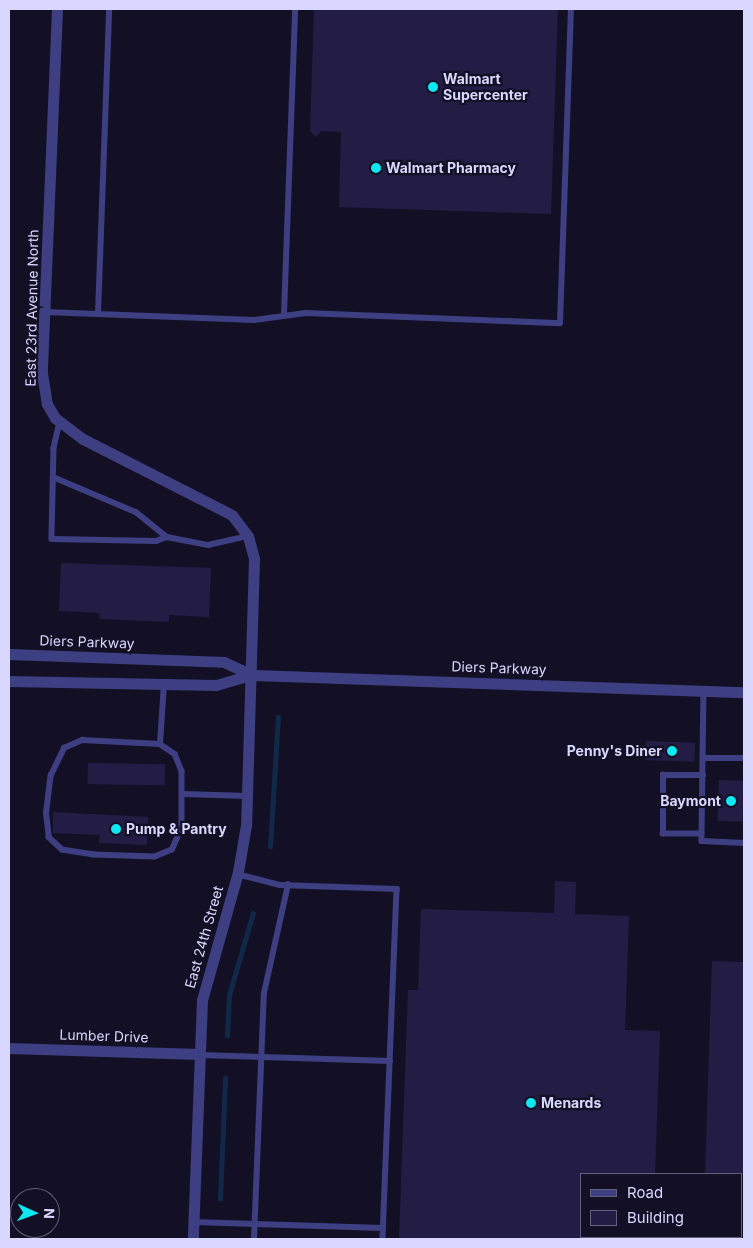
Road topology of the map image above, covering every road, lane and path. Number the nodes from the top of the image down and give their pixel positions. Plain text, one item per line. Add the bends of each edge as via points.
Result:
1 (57, 9) edge
2 (109, 9) edge
3 (295, 9) edge
4 (571, 9) edge
5 (45, 312) junction
6 (98, 314) junction
7 (284, 314) junction
8 (60, 422) junction
9 (53, 477) junction
10 (248, 536) junction
11 (167, 537) junction
12 (9, 654) edge
13 (252, 674) junction
14 (9, 681) edge
15 (164, 684) junction
16 (704, 690) junction
17 (744, 692) edge
18 (160, 744) junction
19 (704, 758) junction
20 (744, 758) edge
21 (704, 775) junction
22 (184, 794) junction
23 (247, 796) junction
24 (702, 834) junction
25 (744, 843) edge
26 (237, 874) junction
27 (288, 885) junction
28 (9, 1048) edge
29 (199, 1054) junction
30 (262, 1057) junction
31 (390, 1062) junction
32 (193, 1222) junction
33 (255, 1224) junction
34 (383, 1228) junction
35 (192, 1239) edge
36 (254, 1239) edge
37 (383, 1239) edge

1 - 5 street, East 23rd Avenue North
2 - 6 lane
3 - 7 lane
4 - 7 lane via 560,323
5 - 6 lane
5 - 8 street, East 23rd Avenue North via 43,385 47,404
6 - 7 lane via 254,320
8 - 9 lane
8 - 10 street, East 23rd Avenue North via 83,439 224,509
9 - 11 lane via 136,512
9 - 11 lane via 52,539 156,541
10 - 11 lane via 208,545
10 - 13 street via 255,576
12 - 13 street, Diers Parkway via 224,662
13 - 15 street, Diers Parkway via 225,685
13 - 16 street, Diers Parkway
13 - 23 street, East 24th Street
14 - 15 street, Diers Parkway
15 - 18 lane
16 - 17 street, Diers Parkway
16 - 19 lane
18 - 22 lane via 175,754
18 - 22 lane via 82,740 64,748 51,775 46,813 49,838 62,850 155,857 172,850 182,828
19 - 20 lane
19 - 21 lane
21 - 24 lane
21 - 24 lane via 663,775 663,834
22 - 23 lane
23 - 26 street, East 24th Street
24 - 25 lane via 702,842
26 - 27 lane
26 - 29 street, East 24th Street via 204,987
27 - 30 lane via 267,973
27 - 31 lane via 396,889
28 - 29 street, Lumber Drive
29 - 30 lane
29 - 32 street, East 24th Street
30 - 31 lane
30 - 33 lane
31 - 34 lane
32 - 33 lane
32 - 35 street, East 24th Street
33 - 34 lane
33 - 36 lane
34 - 37 lane

